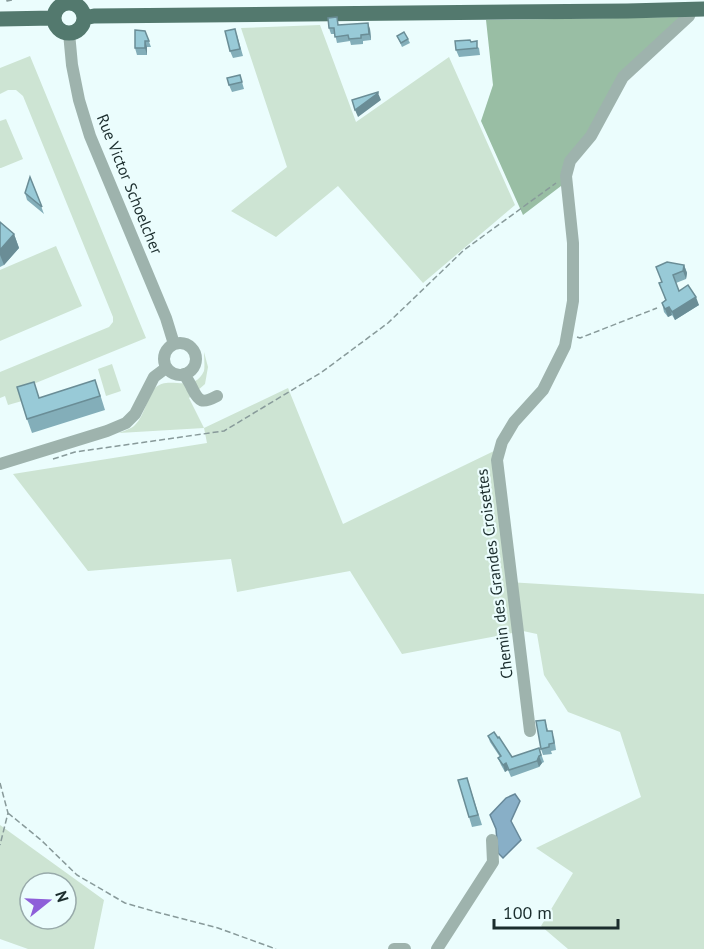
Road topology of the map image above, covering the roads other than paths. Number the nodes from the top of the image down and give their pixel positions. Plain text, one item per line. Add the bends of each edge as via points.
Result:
1 (660, 5) edge
2 (697, 10) edge
3 (54, 18) junction
4 (84, 18) junction
5 (0, 19) edge
6 (69, 33) junction
7 (174, 344) junction
8 (166, 368) junction
9 (184, 374) junction
10 (217, 396) dead end
11 (0, 464) edge
12 (530, 731) dead end
13 (492, 840) dead end
14 (394, 949) edge
15 (405, 949) edge
16 (437, 949) edge

1 - 2 main road
1 - 4 main road
2 - 12 street, Chemin des Grandes Croisettes via 623,77 591,136 570,161 566,176 573,243 573,301 565,346 543,390 514,422 496,460
3 - 4 main road via 62,4 69,3 80,9
3 - 5 main road
3 - 6 main road via 58,29
4 - 6 main road via 80,28
6 - 7 street, Rue Victor Schoelcher via 79,100 90,136
7 - 8 street via 164,356
7 - 9 street via 186,345 194,354 194,366
8 - 9 street via 176,375
8 - 11 street via 154,377 135,414 126,423
9 - 10 street via 196,398 209,400
13 - 16 street via 493,862
14 - 15 street

